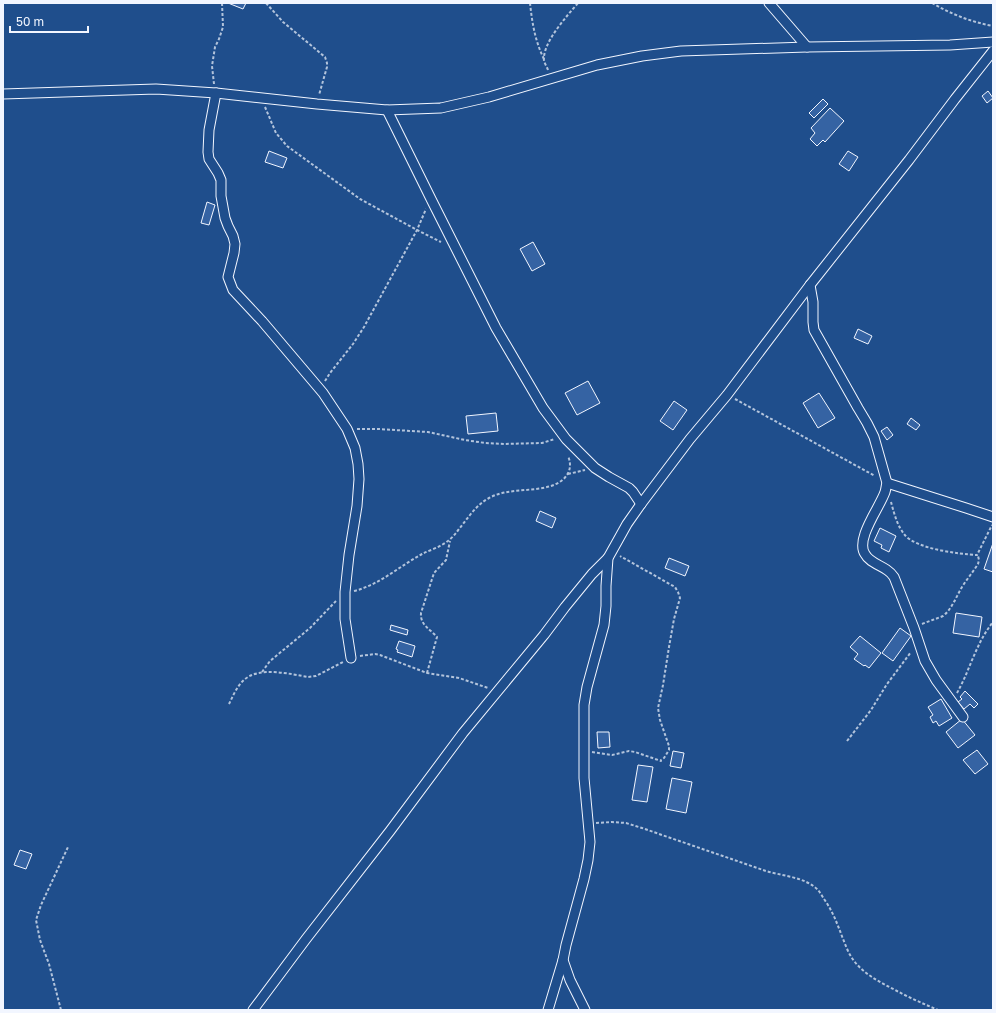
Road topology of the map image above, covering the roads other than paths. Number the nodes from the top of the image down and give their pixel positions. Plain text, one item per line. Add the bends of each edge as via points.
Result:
1 (769, 3) edge
2 (993, 42) edge
3 (807, 48) junction
4 (993, 51) edge
5 (216, 93) junction
6 (3, 94) edge
7 (388, 110) junction
8 (810, 285) junction
9 (886, 486) junction
10 (641, 504) junction
11 (993, 517) edge
12 (610, 555) junction
13 (352, 658) road end
14 (963, 717) dead end
15 (563, 960) junction
16 (253, 1010) edge
17 (548, 1010) edge
18 (585, 1010) edge

1 - 3 street
2 - 3 street
3 - 7 street via 681,51 642,56 597,65 489,97 441,108
4 - 8 street
5 - 6 street via 156,89
5 - 7 street
5 - 13 street via 208,152 209,160 221,180 225,218 235,244 228,277 233,290 323,393 347,429 355,448 359,479 345,592 345,619
7 - 10 street via 496,328 526,382 564,437 595,468 633,492
8 - 9 street via 814,302 814,330 874,437
8 - 10 street
9 - 11 street
9 - 14 street via 865,532 862,547 871,560 894,577 925,661
10 - 12 street
12 - 15 street via 604,625 585,699 584,778 590,842 588,860
12 - 16 street via 463,733
15 - 17 street
15 - 18 street

